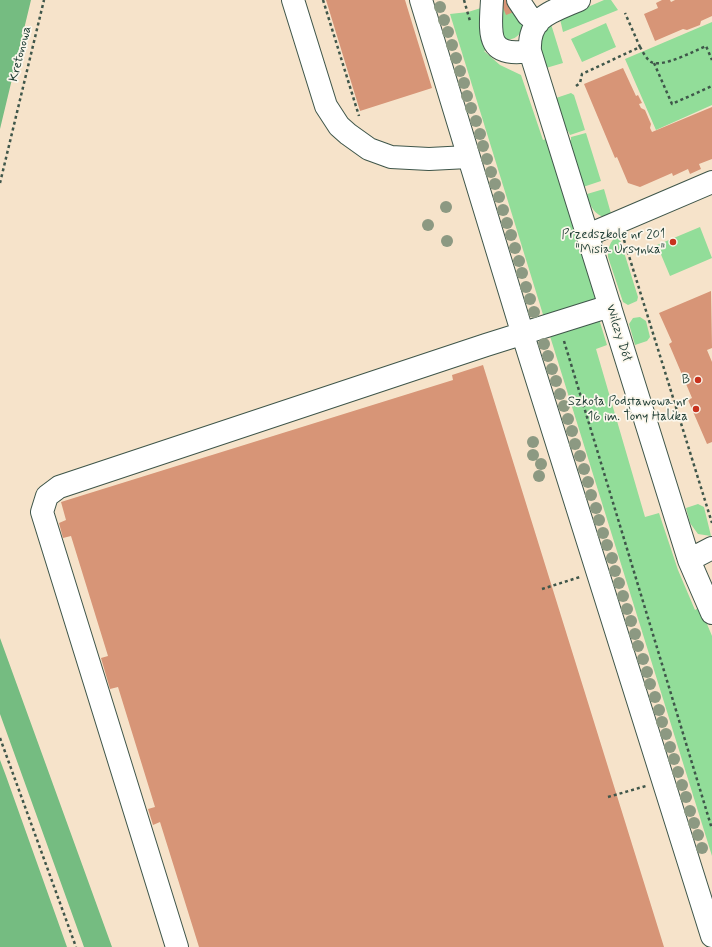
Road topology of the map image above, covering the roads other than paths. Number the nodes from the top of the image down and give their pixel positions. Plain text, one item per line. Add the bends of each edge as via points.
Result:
1 (293, 0) edge
2 (421, 0) edge
3 (492, 0) edge
4 (518, 0) edge
5 (579, 0) edge
6 (538, 23) junction
7 (530, 51) junction
8 (468, 157) junction
9 (712, 182) edge
10 (588, 235) junction
11 (610, 306) junction
12 (523, 334) junction
13 (712, 548) edge
14 (689, 560) junction
15 (712, 613) edge
16 (712, 936) edge
17 (177, 947) edge

1 - 8 street via 326,106 339,126 369,149 391,157
2 - 8 street
3 - 7 street via 490,31 494,42 507,53
4 - 6 street via 528,15
5 - 6 street via 542,16
6 - 7 street via 531,32
7 - 10 street, Wilczy Dół
8 - 12 street
9 - 10 street
10 - 11 street, Wilczy Dół
11 - 12 street
11 - 14 street, Wilczy Dół
12 - 16 street
12 - 17 street via 58,487 43,503 42,512
13 - 14 street
14 - 15 street, Wilczy Dół

